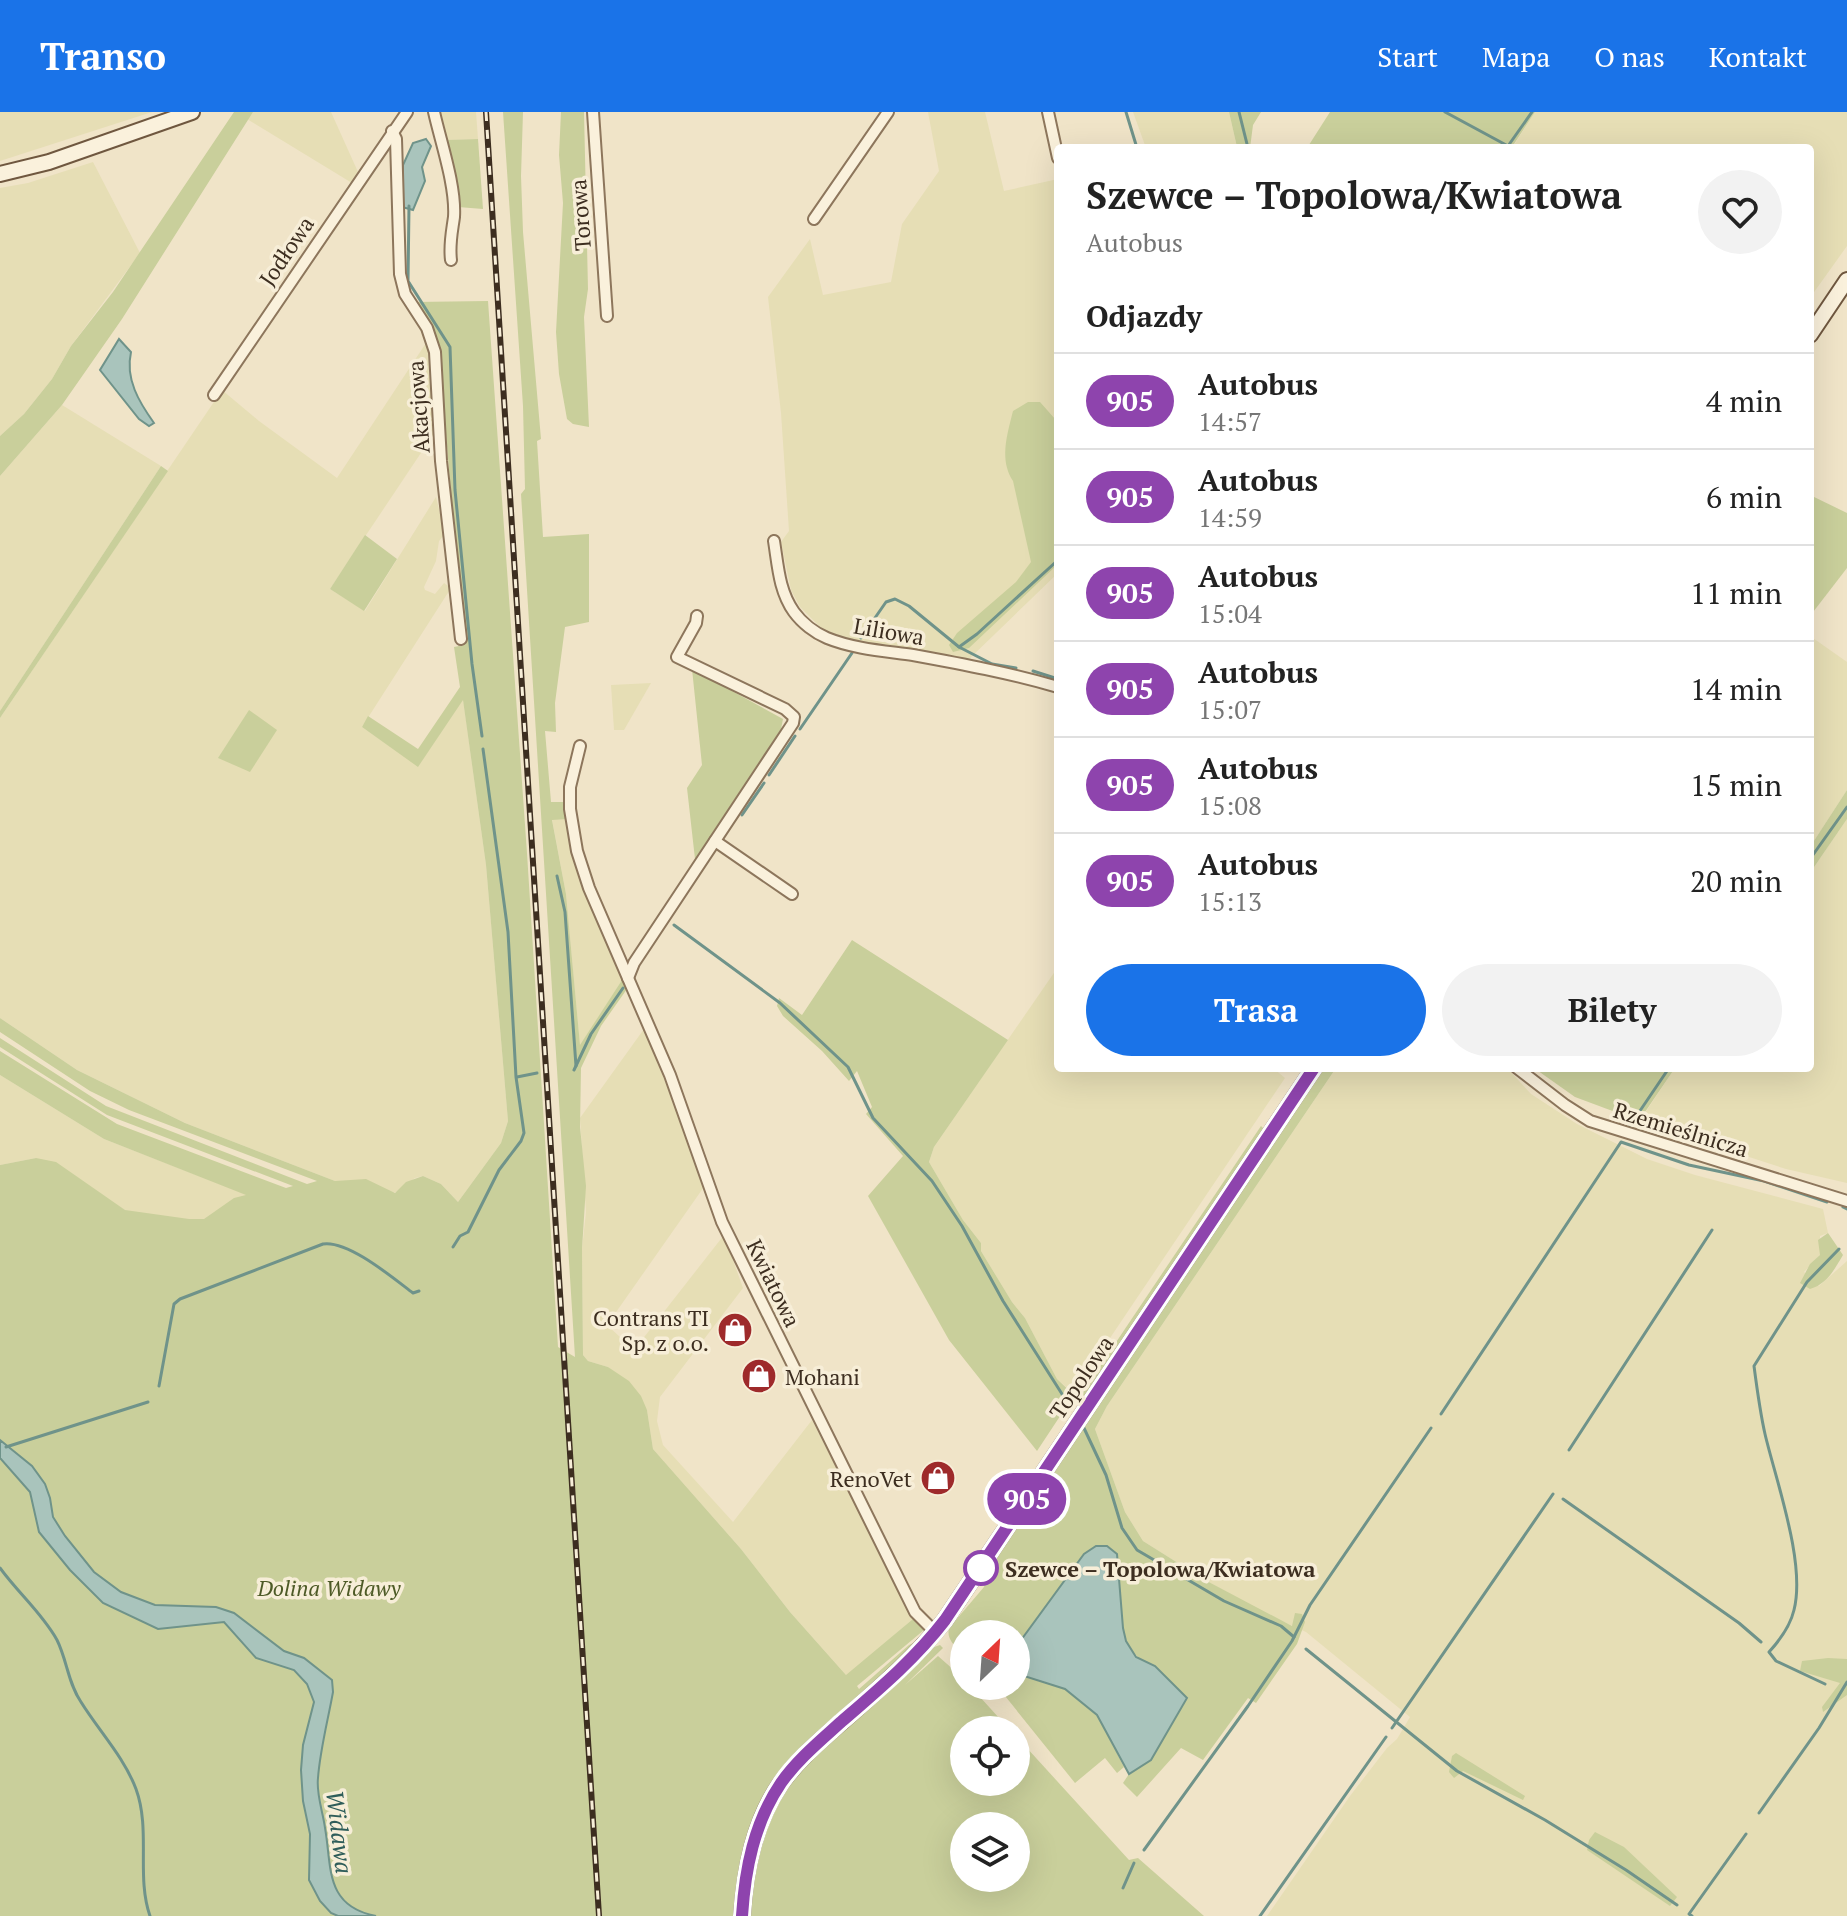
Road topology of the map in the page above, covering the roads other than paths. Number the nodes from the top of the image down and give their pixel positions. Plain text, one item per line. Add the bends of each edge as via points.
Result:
1 (192, 112) edge
2 (407, 112) edge
3 (434, 112) edge
4 (593, 112) edge
5 (888, 112) edge
6 (1048, 112) edge
7 (392, 131) junction
8 (1055, 144) edge
9 (0, 174) edge
10 (814, 219) dead end
11 (451, 260) dead end
12 (1847, 280) edge
13 (607, 316) dead end
14 (1814, 329) edge
15 (214, 395) dead end
16 (774, 541) dead end
17 (697, 616) dead end
18 (461, 639) dead end
19 (1054, 686) edge
20 (580, 746) dead end
21 (715, 841) junction
22 (792, 894) dead end
23 (628, 978) junction
24 (1311, 1072) edge
25 (1522, 1072) edge
26 (1847, 1201) edge
27 (935, 1632) junction
28 (742, 1916) edge

1 - 9 main road
2 - 7 street, Jodłowa
3 - 11 street via 454,217
4 - 13 street, Torowa
5 - 10 street
6 - 8 street
7 - 15 street, Jodłowa
7 - 18 street, Akacjowa via 400,274 435,352
12 - 14 main road
16 - 19 street, Liliowa via 786,599 825,638
17 - 21 street via 677,657 794,717
20 - 23 street, Kwiatowa via 570,787 572,832 589,888
21 - 22 street
21 - 23 street
23 - 27 street, Kwiatowa via 681,1104 722,1222 915,1612
24 - 27 main road, Topolowa
25 - 26 street, Rzemieślnicza via 1590,1121
27 - 28 main road, Topolowa via 800,1760 769,1804 748,1865

